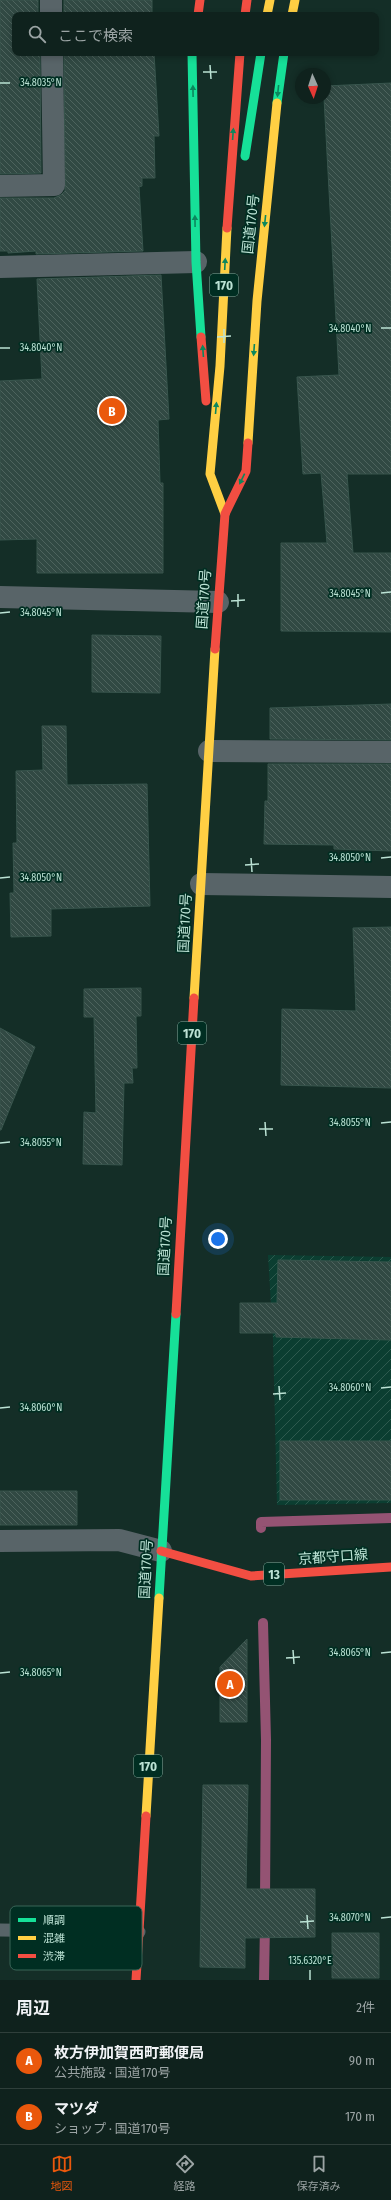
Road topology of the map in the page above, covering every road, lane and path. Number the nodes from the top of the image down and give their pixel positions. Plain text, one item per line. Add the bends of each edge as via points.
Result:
1 (51, 0) edge
2 (200, 0) edge
3 (247, 0) edge
4 (270, 0) edge
5 (295, 0) edge
6 (51, 12) edge
7 (198, 12) edge
8 (245, 12) edge
9 (268, 12) edge
10 (293, 12) edge
11 (52, 56) edge
12 (192, 56) edge
13 (240, 56) edge
14 (261, 56) edge
15 (283, 56) edge
16 (244, 167) dead end
17 (0, 186) edge
18 (239, 205) dead end
19 (227, 234) junction
20 (196, 262) junction
21 (0, 267) edge
22 (210, 474) junction
23 (225, 514) junction
24 (0, 597) edge
25 (218, 602) junction
26 (209, 751) junction
27 (391, 752) edge
28 (201, 884) junction
29 (391, 887) edge
30 (0, 1541) edge
31 (161, 1552) junction
32 (391, 1567) edge
33 (141, 1906) edge
34 (0, 1930) edge
35 (10, 1930) edge
36 (137, 1970) edge
37 (136, 1980) edge

1 - 6 street
2 - 7 main road
3 - 8 main road
4 - 9 main road
5 - 10 main road
11 - 17 street via 54,185
20 -> 12 main road, 170
19 -> 13 main road, 国道170号 / 170
14 - 16 main road
15 -> 23 main road, 国道170号 via 278,82 257,301 246,471
18 - 19 main road, 170
22 -> 19 main road, 国道170号 / 170 via 220,366
20 - 21 street
22 -> 20 main road, 170
22 - 23 main road, 国道170号 / 170
23 - 25 main road, 国道170号 / 170
24 - 25 street
25 - 26 main road, 国道170号 / 170
26 - 27 street
26 - 28 main road, 国道170号 / 170
28 - 29 street
28 - 31 main road, 国道170号 / 170
30 - 31 street via 119,1540
31 - 32 main road, 京都守口線 / 13 via 251,1576
31 - 33 main road, 国道170号 / 170
34 - 35 lane
36 - 37 main road, 国道170号 / 170

